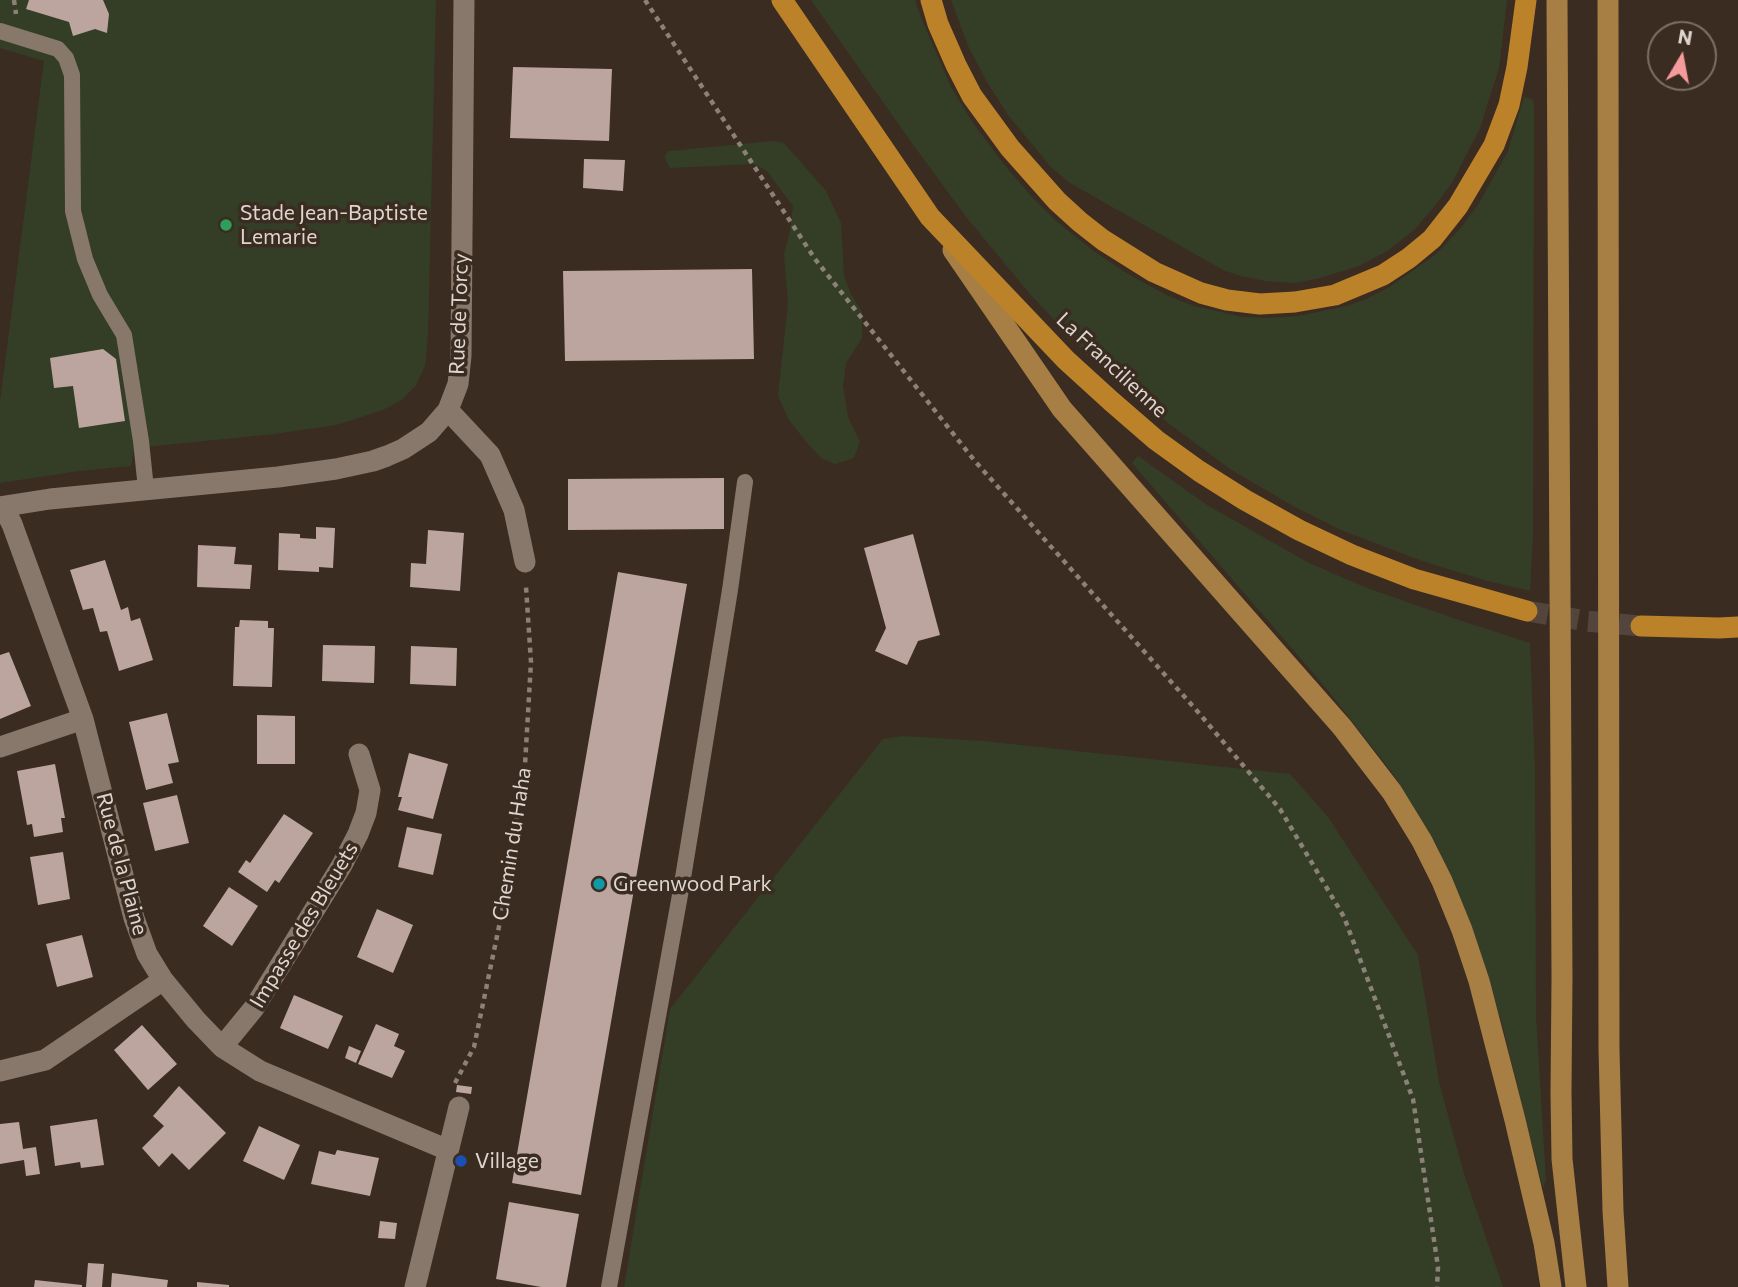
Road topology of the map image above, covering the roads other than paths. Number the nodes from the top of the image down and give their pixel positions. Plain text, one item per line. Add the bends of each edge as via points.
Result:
1 (464, 0) edge
2 (782, 0) edge
3 (931, 0) edge
4 (1526, 0) edge
5 (1558, 0) edge
6 (1608, 0) edge
7 (0, 31) edge
8 (930, 217) junction
9 (447, 410) junction
10 (745, 482) dead end
11 (146, 489) junction
12 (2, 507) edge
13 (525, 562) road end
14 (1527, 611) tunnel mouth
15 (1641, 626) tunnel mouth
16 (1738, 627) edge
17 (83, 719) junction
18 (0, 747) edge
19 (359, 754) dead end
20 (163, 980) junction
21 (222, 1047) junction
22 (0, 1071) edge
23 (459, 1107) road end
24 (448, 1150) junction
25 (415, 1287) edge
26 (608, 1287) edge
27 (1551, 1287) edge
28 (1576, 1287) edge
29 (1618, 1287) edge

1 - 9 street, Rue de Torcy via 461,356 458,384
2 - 8 highway, La Francilienne
3 - 4 highway via 972,96 1034,176 1080,222 1120,252 1176,283 1227,300 1260,304 1335,295 1360,286 1432,239 1458,206 1494,145 1509,105
5 - 28 main road via 1562,1159
6 - 29 main road via 1610,1101
7 - 11 lane via 58,49 72,75 73,211 85,259 124,335
8 - 14 highway, La Francilienne via 1084,376 1199,471 1299,530 1352,555 1414,579
8 - 27 main road via 1062,409 1342,727 1392,792 1422,841 1479,981
9 - 11 street, Rue de Torcy via 429,432 373,461 278,477
9 - 13 street via 490,455 514,510
10 - 26 lane via 684,871
11 - 12 street, Rue de Torcy
12 - 17 street, Rue de la Plaine
15 - 16 highway
17 - 18 street
17 - 20 street, Rue de la Plaine via 134,918
19 - 21 street, Impasse des Bleuets via 370,790 358,834 254,1009
20 - 21 street, Rue de la Plaine
20 - 22 street via 45,1060
21 - 24 street, Rue de la Plaine via 260,1071
23 - 24 street
24 - 25 street

